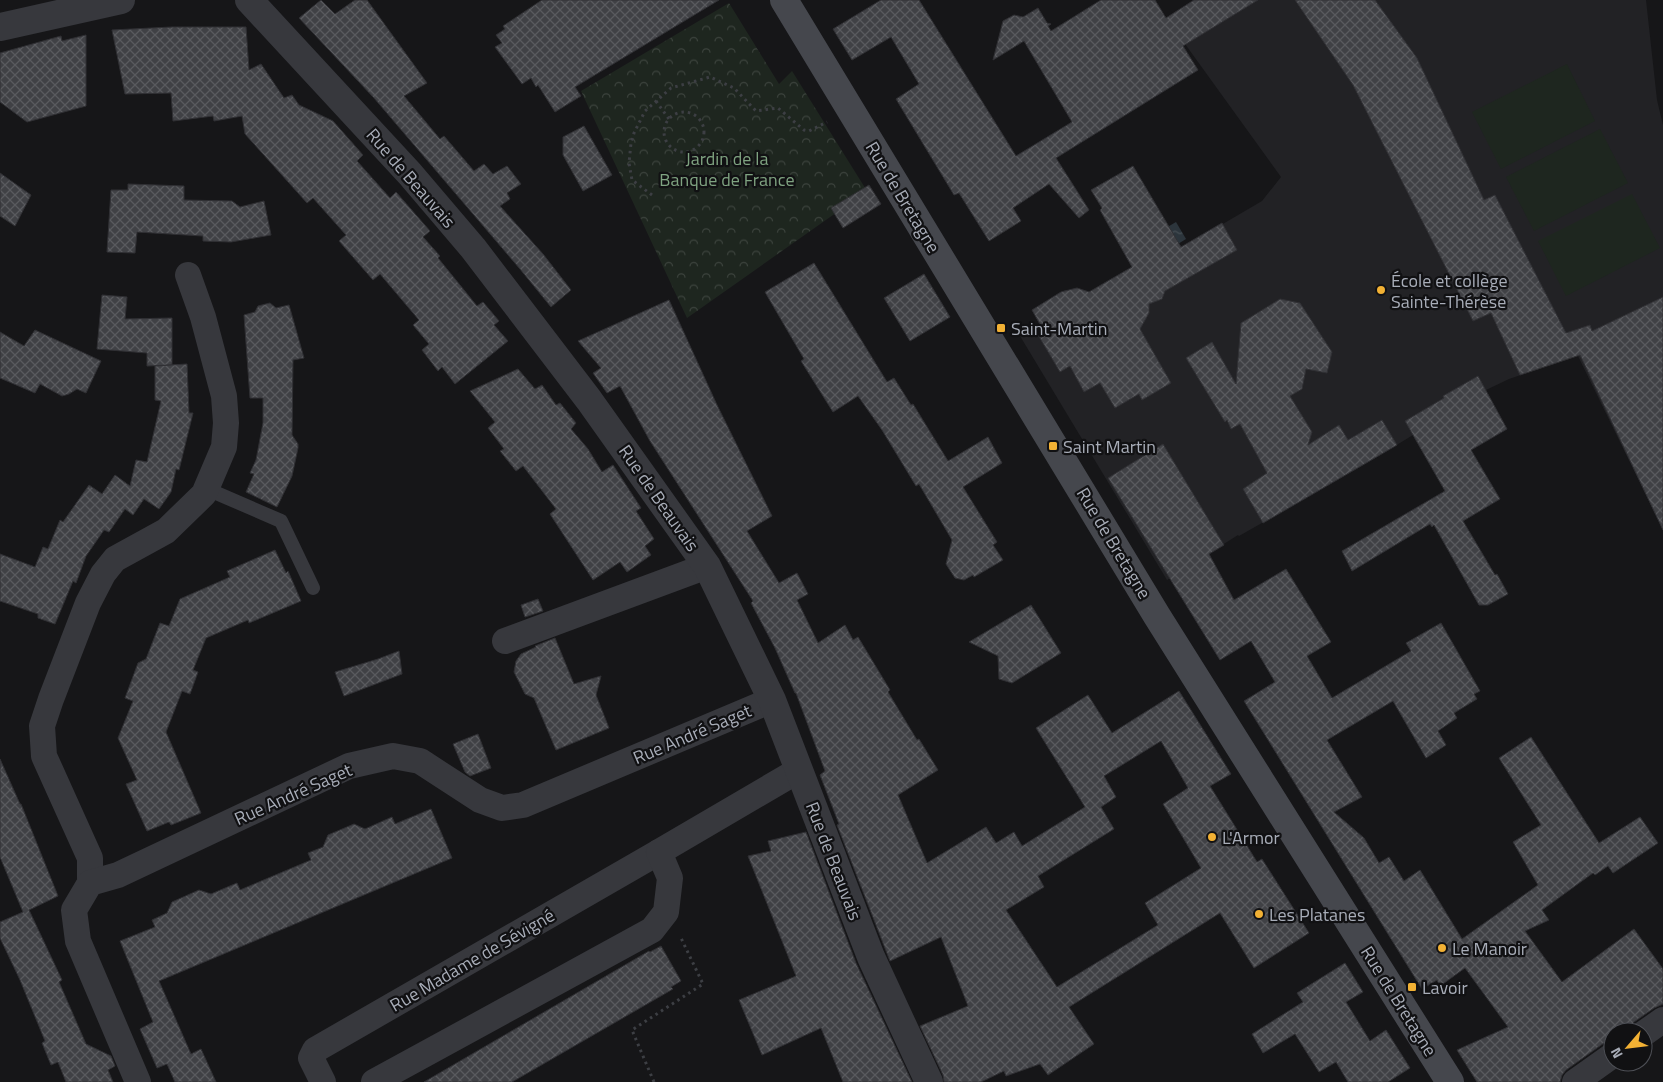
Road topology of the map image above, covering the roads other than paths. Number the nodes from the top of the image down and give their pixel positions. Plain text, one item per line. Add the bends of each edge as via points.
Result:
1 (121, 0) edge
2 (249, 0) edge
3 (784, 0) edge
4 (0, 26) edge
5 (188, 275) dead end
6 (207, 489) junction
7 (707, 566) junction
8 (313, 588) dead end
9 (506, 641) dead end
10 (772, 700) junction
11 (799, 770) junction
12 (659, 852) junction
13 (90, 883) junction
14 (1603, 1062) edge
15 (138, 1082) edge
16 (323, 1082) edge
17 (374, 1082) edge
18 (929, 1082) edge
19 (1450, 1082) edge
20 (1575, 1082) edge

1 - 4 street
2 - 7 street, Rue de Beauvais via 410,174 473,248 589,400
3 - 19 main road, Rue de Bretagne via 1163,624
5 - 6 street via 224,396 224,447
6 - 8 lane via 281,521
6 - 13 street via 166,532 115,559 103,574 88,603 42,726 44,756 90,858
7 - 9 street
7 - 10 street, Rue de Beauvais
10 - 11 street, Rue de Beauvais
10 - 13 street, Rue André Saget via 524,805 502,808 480,800 420,761 393,756 349,766 118,875
11 - 12 street, Rue Madame de Sévigné
11 - 18 street, Rue de Beauvais via 871,957
12 - 16 street, Rue Madame de Sévigné via 315,1050 311,1058
12 - 17 street via 670,878 666,912 652,930
13 - 15 street via 74,910 78,942
14 - 20 street

